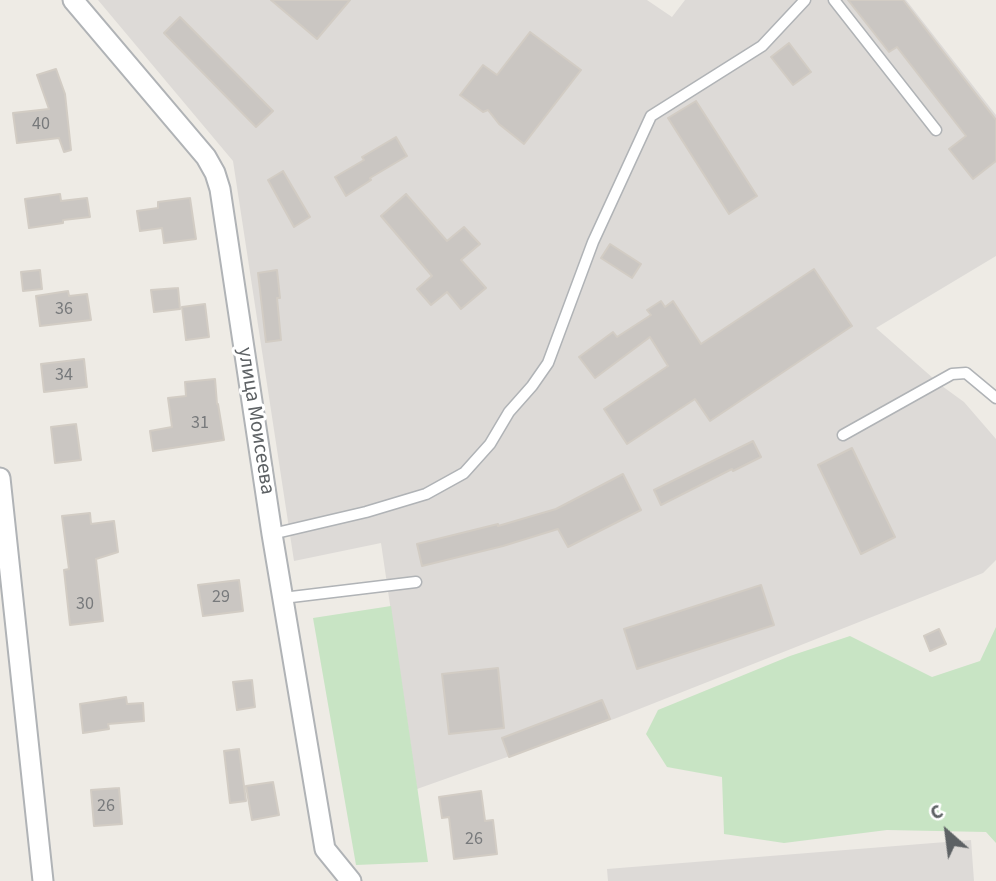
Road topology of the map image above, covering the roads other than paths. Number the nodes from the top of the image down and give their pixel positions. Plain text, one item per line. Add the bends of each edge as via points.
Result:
1 (73, 0) edge
2 (805, 0) edge
3 (834, 0) edge
4 (936, 130) dead end
5 (996, 398) edge
6 (843, 435) dead end
7 (0, 478) edge
8 (272, 534) junction
9 (415, 582) dead end
10 (283, 598) junction
11 (43, 881) edge
12 (351, 881) edge

1 - 8 street, улица Моисеева via 215,173
2 - 8 lane via 762,46 651,116 593,242 548,363 464,473 426,494
3 - 4 lane
5 - 6 lane via 966,373 952,374
7 - 11 street
8 - 10 street, улица Моисеева
9 - 10 lane
10 - 12 street, улица Моисеева via 325,849

